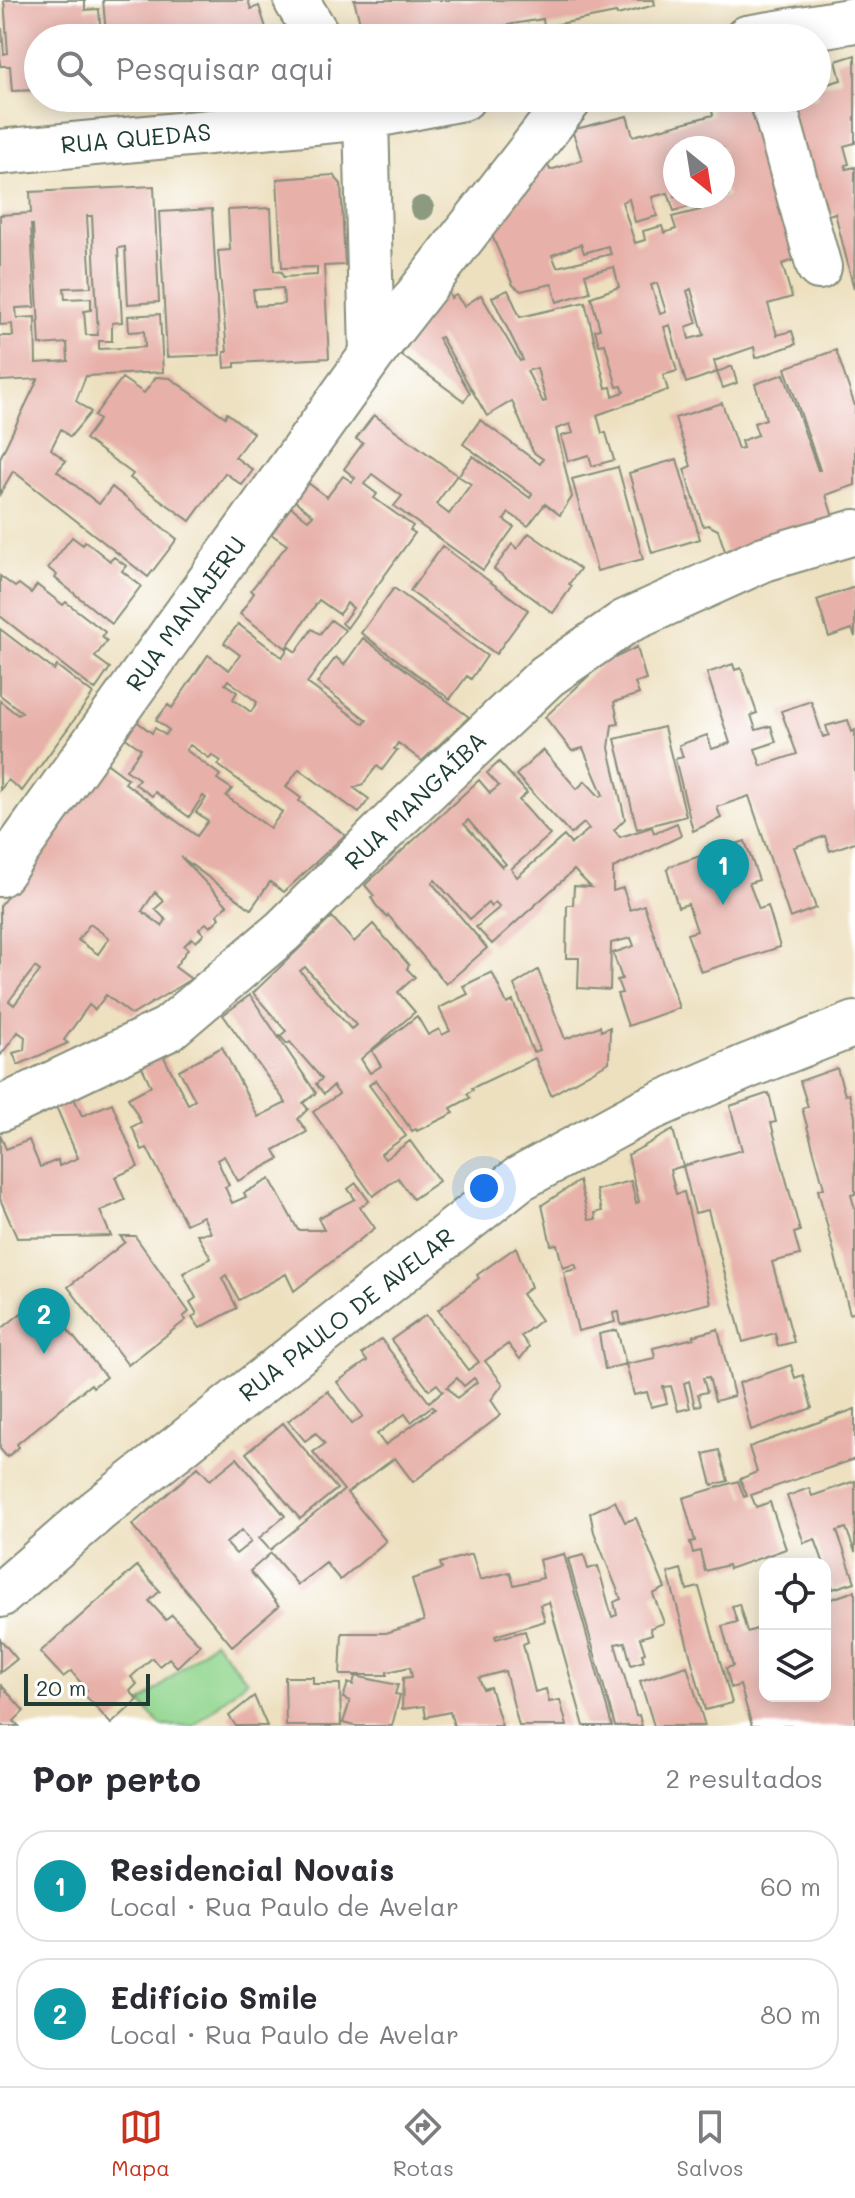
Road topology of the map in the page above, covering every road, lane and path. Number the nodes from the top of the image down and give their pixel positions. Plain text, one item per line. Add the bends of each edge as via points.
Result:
1 (296, 0) edge
2 (855, 20) edge
3 (311, 24) edge
4 (831, 24) edge
5 (328, 112) edge
6 (361, 112) edge
7 (560, 112) edge
8 (776, 112) edge
9 (0, 152) edge
10 (819, 267) dead end
11 (372, 354) junction
12 (855, 532) edge
13 (0, 874) edge
14 (855, 1024) edge
15 (0, 1109) edge
16 (0, 1595) edge

1 - 3 street
2 - 4 street
5 - 9 street, RUA QUEDAS
6 - 11 street
7 - 11 street, RUA MANAJERU
8 - 10 street
11 - 13 street, RUA MANAJERU
12 - 15 street, RUA MANGAÍBA via 764,559 625,622 547,676 283,931 168,1029
14 - 16 street, RUA PAULO DE AVELAR via 642,1112 519,1179 97,1511

